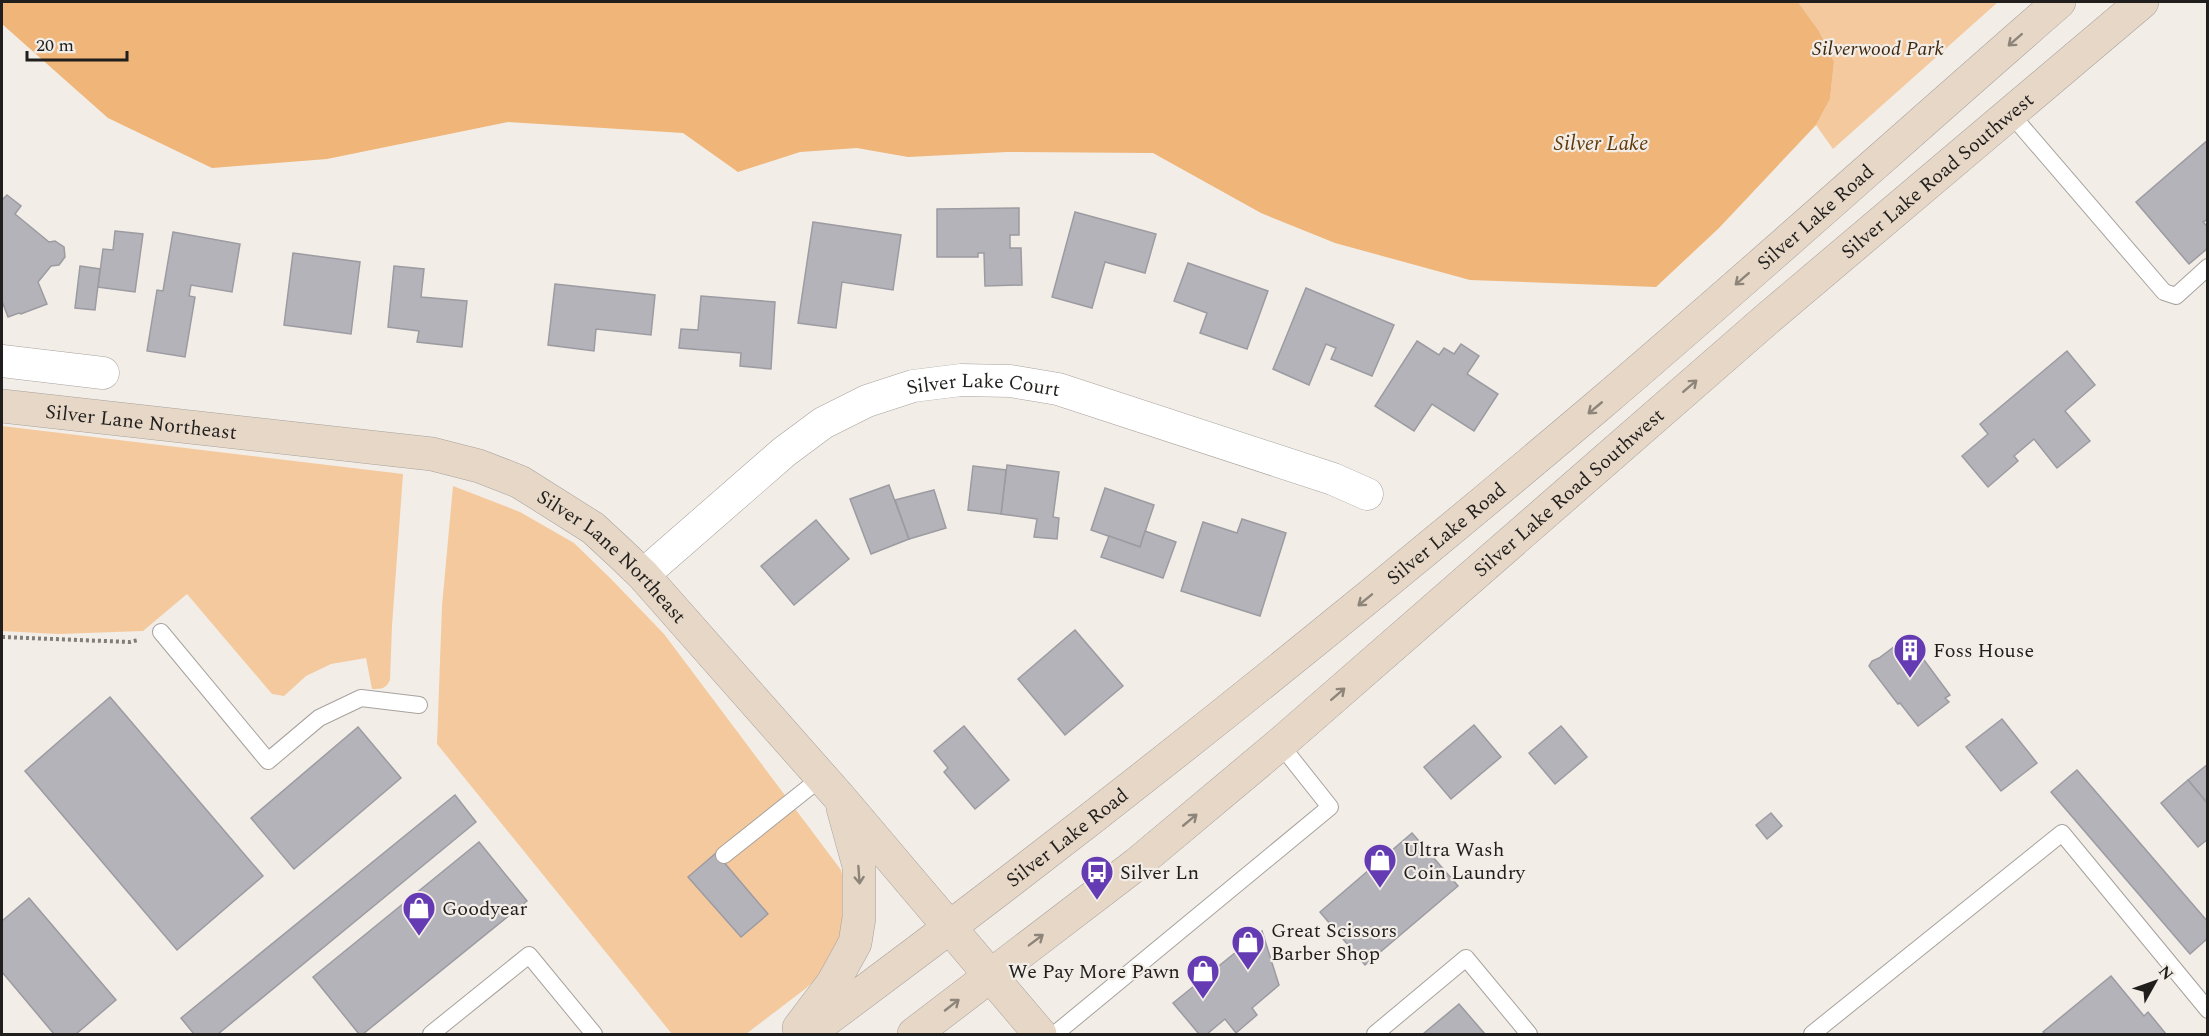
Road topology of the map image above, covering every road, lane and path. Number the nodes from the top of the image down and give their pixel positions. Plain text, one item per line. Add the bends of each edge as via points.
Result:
1 (2059, 2) edge
2 (2142, 2) edge
3 (2010, 114) junction
4 (2208, 267) edge
5 (2, 361) edge
6 (104, 373) dead end
7 (2, 405) edge
8 (1366, 494) dead end
9 (644, 575) junction
10 (161, 632) joint
11 (2, 637) edge
12 (418, 705) dead end
13 (1280, 744) junction
14 (831, 788) junction
15 (724, 855) dead end
16 (951, 928) junction
17 (990, 976) junction
18 (2208, 1010) edge
19 (432, 1035) edge
20 (594, 1035) edge
21 (794, 1035) edge
22 (807, 1035) edge
23 (914, 1035) edge
24 (1040, 1035) edge
25 (1055, 1035) edge
26 (1375, 1035) edge
27 (1529, 1035) edge
28 (1812, 1035) edge

1 -> 16 main road, Silver Lake Road via 1601,403 1396,575
2 - 3 main road, Silver Lake Road Southwest
3 - 4 lane via 2164,292 2176,296
13 -> 3 main road, Silver Lake Road Southwest via 1707,371
5 - 6 street
7 - 9 main road, Silver Lane Northeast via 432,454 479,466 520,482 559,505 593,528
8 - 9 street, Silver Lake Court via 1333,479 1058,389 1010,381 961,380 913,386 867,401 823,423 784,452
9 - 14 main road, Silver Lane Northeast
10 - 11 path via 130,642
10 - 12 lane via 268,761 319,718 361,698
17 -> 13 main road, Silver Lake Road Southwest via 1138,863
13 - 25 lane via 1330,807
14 - 15 lane
14 - 16 main road, Silver Lane Northeast
14 -> 21 main road via 859,866 859,918 855,943 833,982
16 - 17 main road, Silver Lane Northeast
16 - 22 main road, Silver Lake Road
23 -> 17 main road, Silver Lake Road Southwest
17 - 24 main road, Silver Lane Northeast
18 - 28 lane via 2062,833
19 - 20 lane via 529,955
26 - 27 lane via 1466,958

